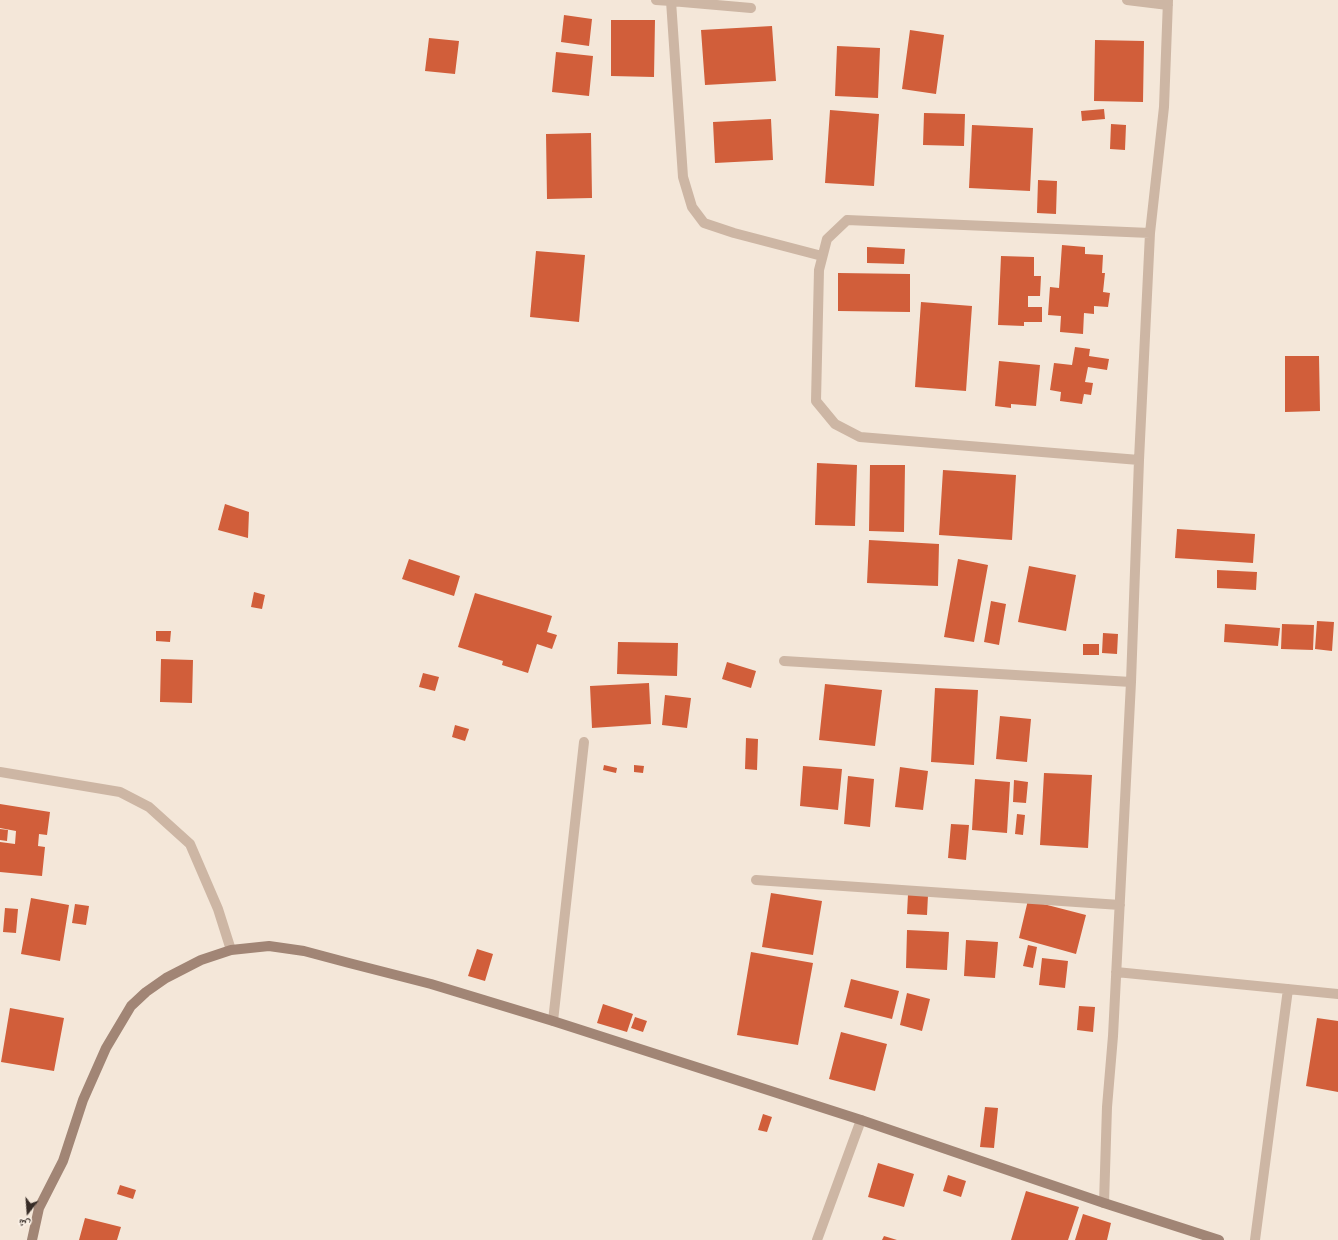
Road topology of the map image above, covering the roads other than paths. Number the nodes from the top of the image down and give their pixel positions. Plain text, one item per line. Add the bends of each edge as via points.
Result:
1 (656, 0) edge
2 (1127, 0) edge
3 (671, 1) edge
4 (1168, 3) edge
5 (751, 8) dead end
6 (1150, 233) junction
7 (822, 256) junction
8 (1139, 460) junction
9 (784, 661) dead end
10 (1131, 682) junction
11 (584, 742) dead end
12 (0, 772) edge
13 (756, 880) dead end
14 (1120, 905) junction
15 (231, 950) junction
16 (1116, 972) junction
17 (1288, 989) junction
18 (1338, 994) edge
19 (553, 1021) junction
20 (861, 1120) junction
21 (1104, 1203) junction
22 (32, 1240) edge
23 (817, 1240) edge
24 (1219, 1240) edge
25 (1255, 1240) edge

1 - 3 street
2 - 4 street
3 - 5 street
3 - 7 street via 683,177 692,207 704,223
4 - 6 street via 1164,107
6 - 7 street via 848,220 827,239
6 - 8 street
7 - 8 street via 819,270 816,401 835,424 860,437
8 - 10 street
9 - 10 street
10 - 14 street
11 - 19 street
12 - 15 street via 120,792 149,807 190,844 218,909
13 - 14 street
14 - 16 street
15 - 19 street via 269,946 304,951 431,984
15 - 22 street via 201,960 166,978 131,1006 106,1048 83,1100 63,1162 40,1208
16 - 17 street
16 - 21 street
17 - 18 street
17 - 25 street
19 - 20 street
20 - 21 street
20 - 23 street
21 - 24 street

